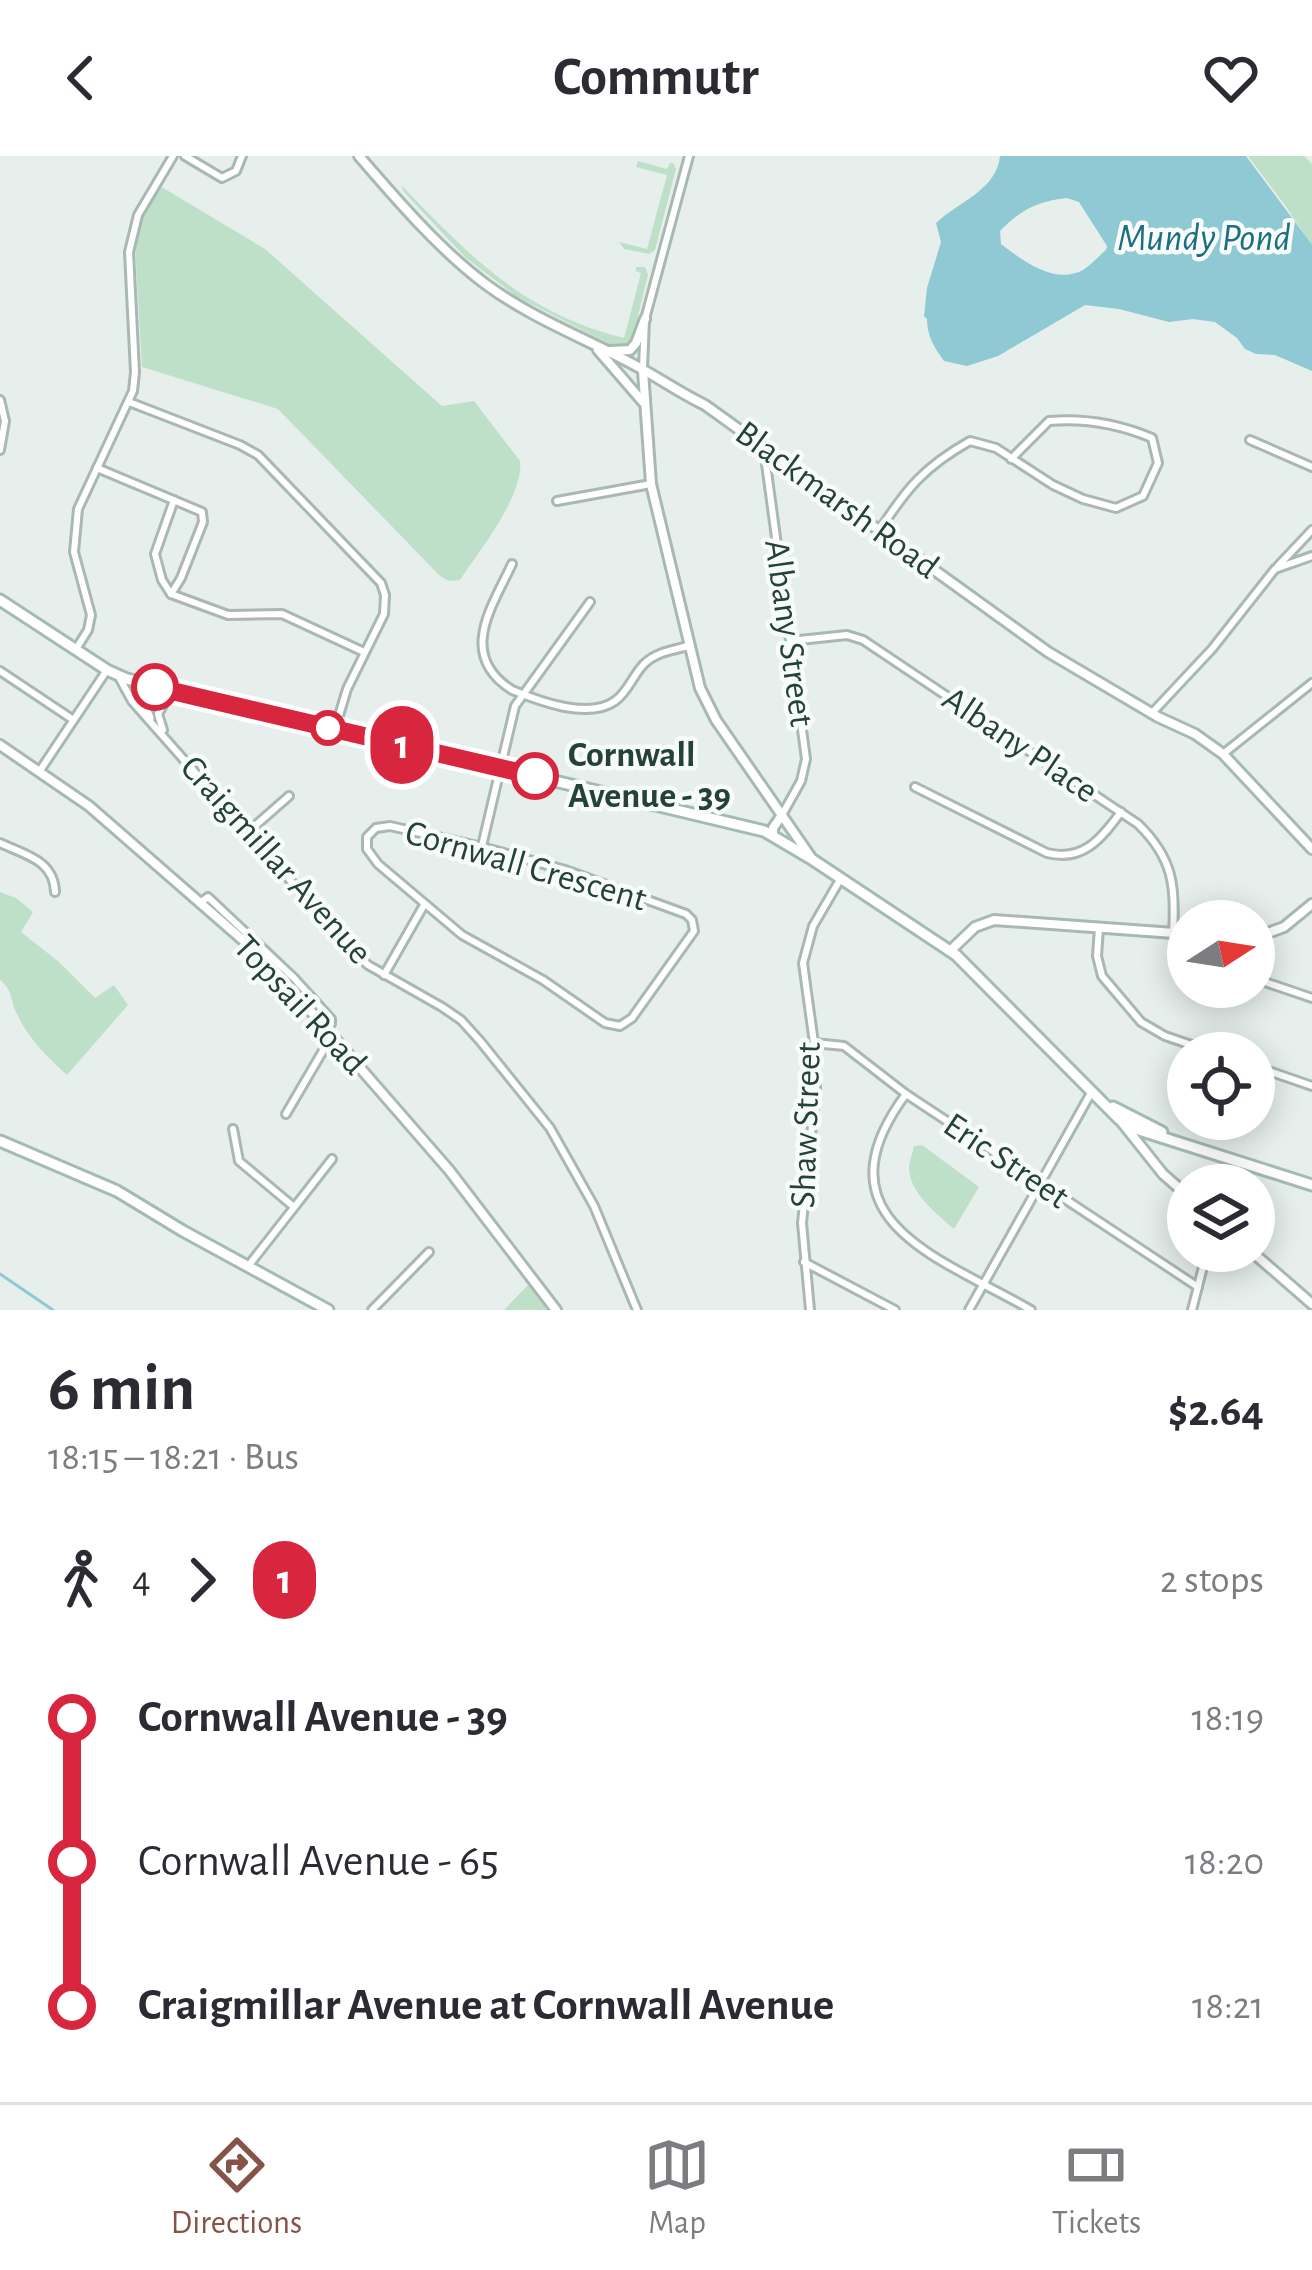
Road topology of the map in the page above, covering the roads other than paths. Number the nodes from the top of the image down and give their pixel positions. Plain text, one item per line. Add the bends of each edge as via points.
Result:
1 (173, 156) edge
2 (184, 156) edge
3 (242, 156) edge
4 (359, 156) edge
5 (689, 156) edge
6 (645, 319) junction
7 (596, 347) junction
8 (643, 369) junction
9 (663, 383) junction
10 (0, 400) edge
11 (129, 402) junction
12 (644, 404) junction
13 (1250, 440) dead end
14 (764, 445) junction
15 (0, 450) edge
16 (1011, 459) junction
17 (1312, 467) edge
18 (97, 469) junction
19 (651, 484) junction
20 (174, 500) junction
21 (557, 501) dead end
22 (1312, 530) edge
23 (879, 531) junction
24 (1312, 556) edge
25 (512, 565) dead end
26 (1275, 569) junction
27 (171, 594) junction
28 (0, 600) edge
29 (590, 602) dead end
30 (790, 641) junction
31 (688, 646) junction
32 (76, 649) junction
33 (364, 652) junction
34 (107, 670) junction
35 (0, 671) edge
36 (119, 676) junction
37 (1312, 683) edge
38 (147, 685) junction
39 (171, 691) junction
40 (523, 694) junction
41 (1152, 713) junction
42 (149, 718) junction
43 (73, 719) junction
44 (335, 729) junction
45 (171, 743) junction
46 (0, 745) edge
47 (1223, 754) junction
48 (500, 769) junction
49 (39, 772) junction
50 (915, 787) dead end
51 (289, 796) dead end
52 (1120, 812) junction
53 (782, 815) junction
54 (248, 832) junction
55 (773, 836) junction
56 (0, 843) edge
57 (482, 847) junction
58 (1312, 849) edge
59 (810, 858) junction
60 (841, 878) junction
61 (56, 892) dead end
62 (1174, 900) edge
63 (1312, 904) edge
64 (424, 905) junction
65 (1099, 928) junction
66 (1275, 932) edge
67 (1167, 933) edge
68 (950, 951) junction
69 (383, 976) junction
70 (1275, 985) edge
71 (1312, 998) edge
72 (328, 1034) junction
73 (1167, 1037) edge
74 (814, 1043) junction
75 (1275, 1073) edge
76 (1312, 1086) edge
77 (906, 1094) junction
78 (1095, 1096) junction
79 (286, 1114) dead end
80 (1119, 1119) junction
81 (1136, 1125) junction
82 (233, 1130) dead end
83 (1156, 1136) junction
84 (0, 1141) edge
85 (1190, 1147) junction
86 (1146, 1148) junction
87 (1150, 1158) junction
88 (332, 1159) dead end
89 (1167, 1175) edge
90 (1039, 1184) junction
91 (1312, 1185) edge
92 (294, 1207) junction
93 (430, 1252) dead end
94 (804, 1262) junction
95 (248, 1267) junction
96 (1275, 1271) edge
97 (1202, 1272) edge
98 (982, 1283) junction
99 (1198, 1287) junction
100 (1310, 1299) edge
101 (328, 1310) edge
102 (372, 1310) edge
103 (556, 1310) edge
104 (637, 1310) edge
105 (809, 1310) edge
106 (895, 1310) edge
107 (969, 1310) edge
108 (1031, 1310) edge
109 (1192, 1310) edge

1 - 11 street via 131,239
2 - 3 street via 222,178
4 - 7 street, Blackmarsh Road via 479,280
5 - 6 street
6 - 7 street via 630,350
6 - 8 street
7 - 8 street, Blackmarsh Road
7 - 12 street
8 - 9 street, Blackmarsh Road
8 - 12 street
9 - 12 street
9 - 14 street, Blackmarsh Road
10 - 15 street
11 - 18 street
11 - 33 street via 258,455 373,573 386,608
12 - 19 street
13 - 17 street
14 - 23 street, Blackmarsh Road
14 - 30 street, Albany Street
16 - 16 street via 1116,508 1144,496 1158,463 1151,438 1067,419 1049,421
16 - 23 street via 970,441 944,455 910,485
18 - 20 street
18 - 32 street via 75,530 91,615
19 - 21 street
19 - 31 street
20 - 27 street via 155,554
20 - 27 street via 204,520
22 - 26 street
23 - 41 street, Blackmarsh Road via 1048,652
24 - 26 street
25 - 40 street via 481,641 497,677
26 - 41 street
27 - 33 street via 228,615 281,614
28 - 32 main road
29 - 40 street
30 - 52 street, Albany Place via 863,640
30 - 53 street, Albany Street via 806,759
31 - 40 street via 654,656 603,706
31 - 53 street via 707,705
32 - 34 main road
33 - 44 street
34 - 36 main road
34 - 43 street
35 - 43 street
36 - 38 main road
36 - 42 street, Craigmillar Avenue
37 - 47 street
38 - 39 main road
38 - 42 main road
39 - 44 main road
39 - 45 street, Craigmillar Avenue via 158,717
40 - 48 street
41 - 47 street, Blackmarsh Road
42 - 45 street, Craigmillar Avenue
43 - 49 street
44 - 48 main road
45 - 54 street, Craigmillar Avenue
46 - 49 street, Topsail Road
47 - 58 street, Blackmarsh Road
48 - 55 main road
48 - 57 street
49 - 72 street, Topsail Road via 268,962
50 - 52 street via 1062,857 1102,838
51 - 54 street
52 - 62 street, Albany Place via 1149,835 1169,867
53 - 55 street, Albany Street
53 - 59 street
54 - 69 street, Craigmillar Avenue
55 - 59 main road
56 - 61 street via 47,867
57 - 64 street, Cornwall Crescent via 390,826 372,831 369,853
57 - 64 street, Cornwall Crescent via 686,914 694,931 632,1018 614,1026
59 - 60 main road
60 - 68 main road
60 - 74 street, Shaw Street via 804,953
63 - 66 street
64 - 69 street
65 - 67 street
65 - 68 street via 994,920
65 - 73 street via 1102,976 1141,1022
68 - 78 main road
69 - 104 street, Craigmillar Avenue via 460,1021 550,1128 594,1206
70 - 71 street
72 - 79 street
72 - 103 street, Topsail Road
74 - 77 street, Eric Street via 839,1043
74 - 94 street, Shaw Street
75 - 76 street
77 - 90 street, Eric Street
77 - 98 street via 883,1132 878,1199 919,1249
78 - 80 main road
78 - 81 main road
78 - 90 street
80 - 81 main road
80 - 87 street
81 - 83 main road
81 - 85 main road
81 - 86 street
82 - 92 street via 239,1161
83 - 85 main road
83 - 86 street
84 - 95 main road via 116,1191
85 - 91 main road
86 - 87 street
87 - 89 street
88 - 92 street
90 - 98 street
90 - 99 street, Eric Street
92 - 95 street
93 - 102 street
94 - 105 street, Shaw Street
94 - 106 street
95 - 101 main road
96 - 100 street
97 - 99 street
98 - 107 street
98 - 108 street
99 - 109 street

